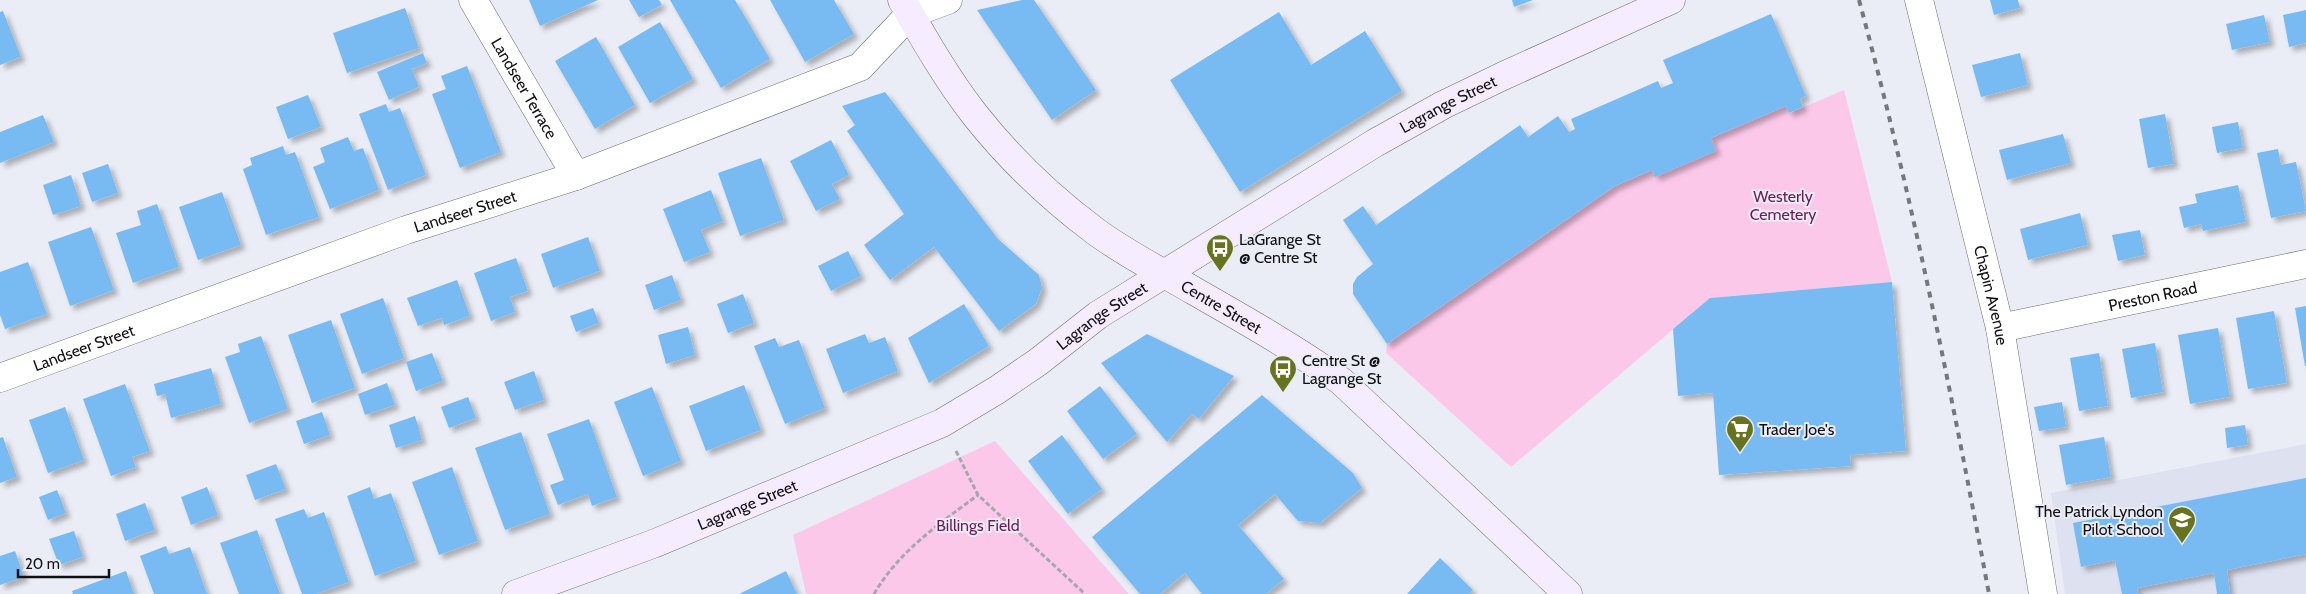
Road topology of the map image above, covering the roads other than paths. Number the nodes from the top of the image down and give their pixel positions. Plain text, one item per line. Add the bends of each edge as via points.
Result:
1 (473, 0) edge
2 (948, 0) edge
3 (1671, 0) edge
4 (1919, 0) edge
5 (906, 7) edge
6 (576, 176) junction
7 (2306, 264) edge
8 (1163, 273) junction
9 (2000, 328) junction
10 (0, 378) edge
11 (516, 594) edge
12 (1568, 594) edge
13 (2043, 594) edge

1 - 6 street, Landseer Terrace
2 - 5 street
3 - 8 main road, Lagrange Street via 1443,105
4 - 9 street, Chapin Avenue
5 - 6 street, Landseer Street via 860,67
5 - 8 main road, Centre Street via 946,75 1001,145 1094,230
6 - 10 street, Landseer Street via 406,230
7 - 9 street, Preston Road
8 - 11 main road, Lagrange Street via 1085,323 1038,362 997,390 942,423 653,544
8 - 12 main road, Centre Street via 1299,352 1341,381
9 - 13 street, Chapin Avenue

